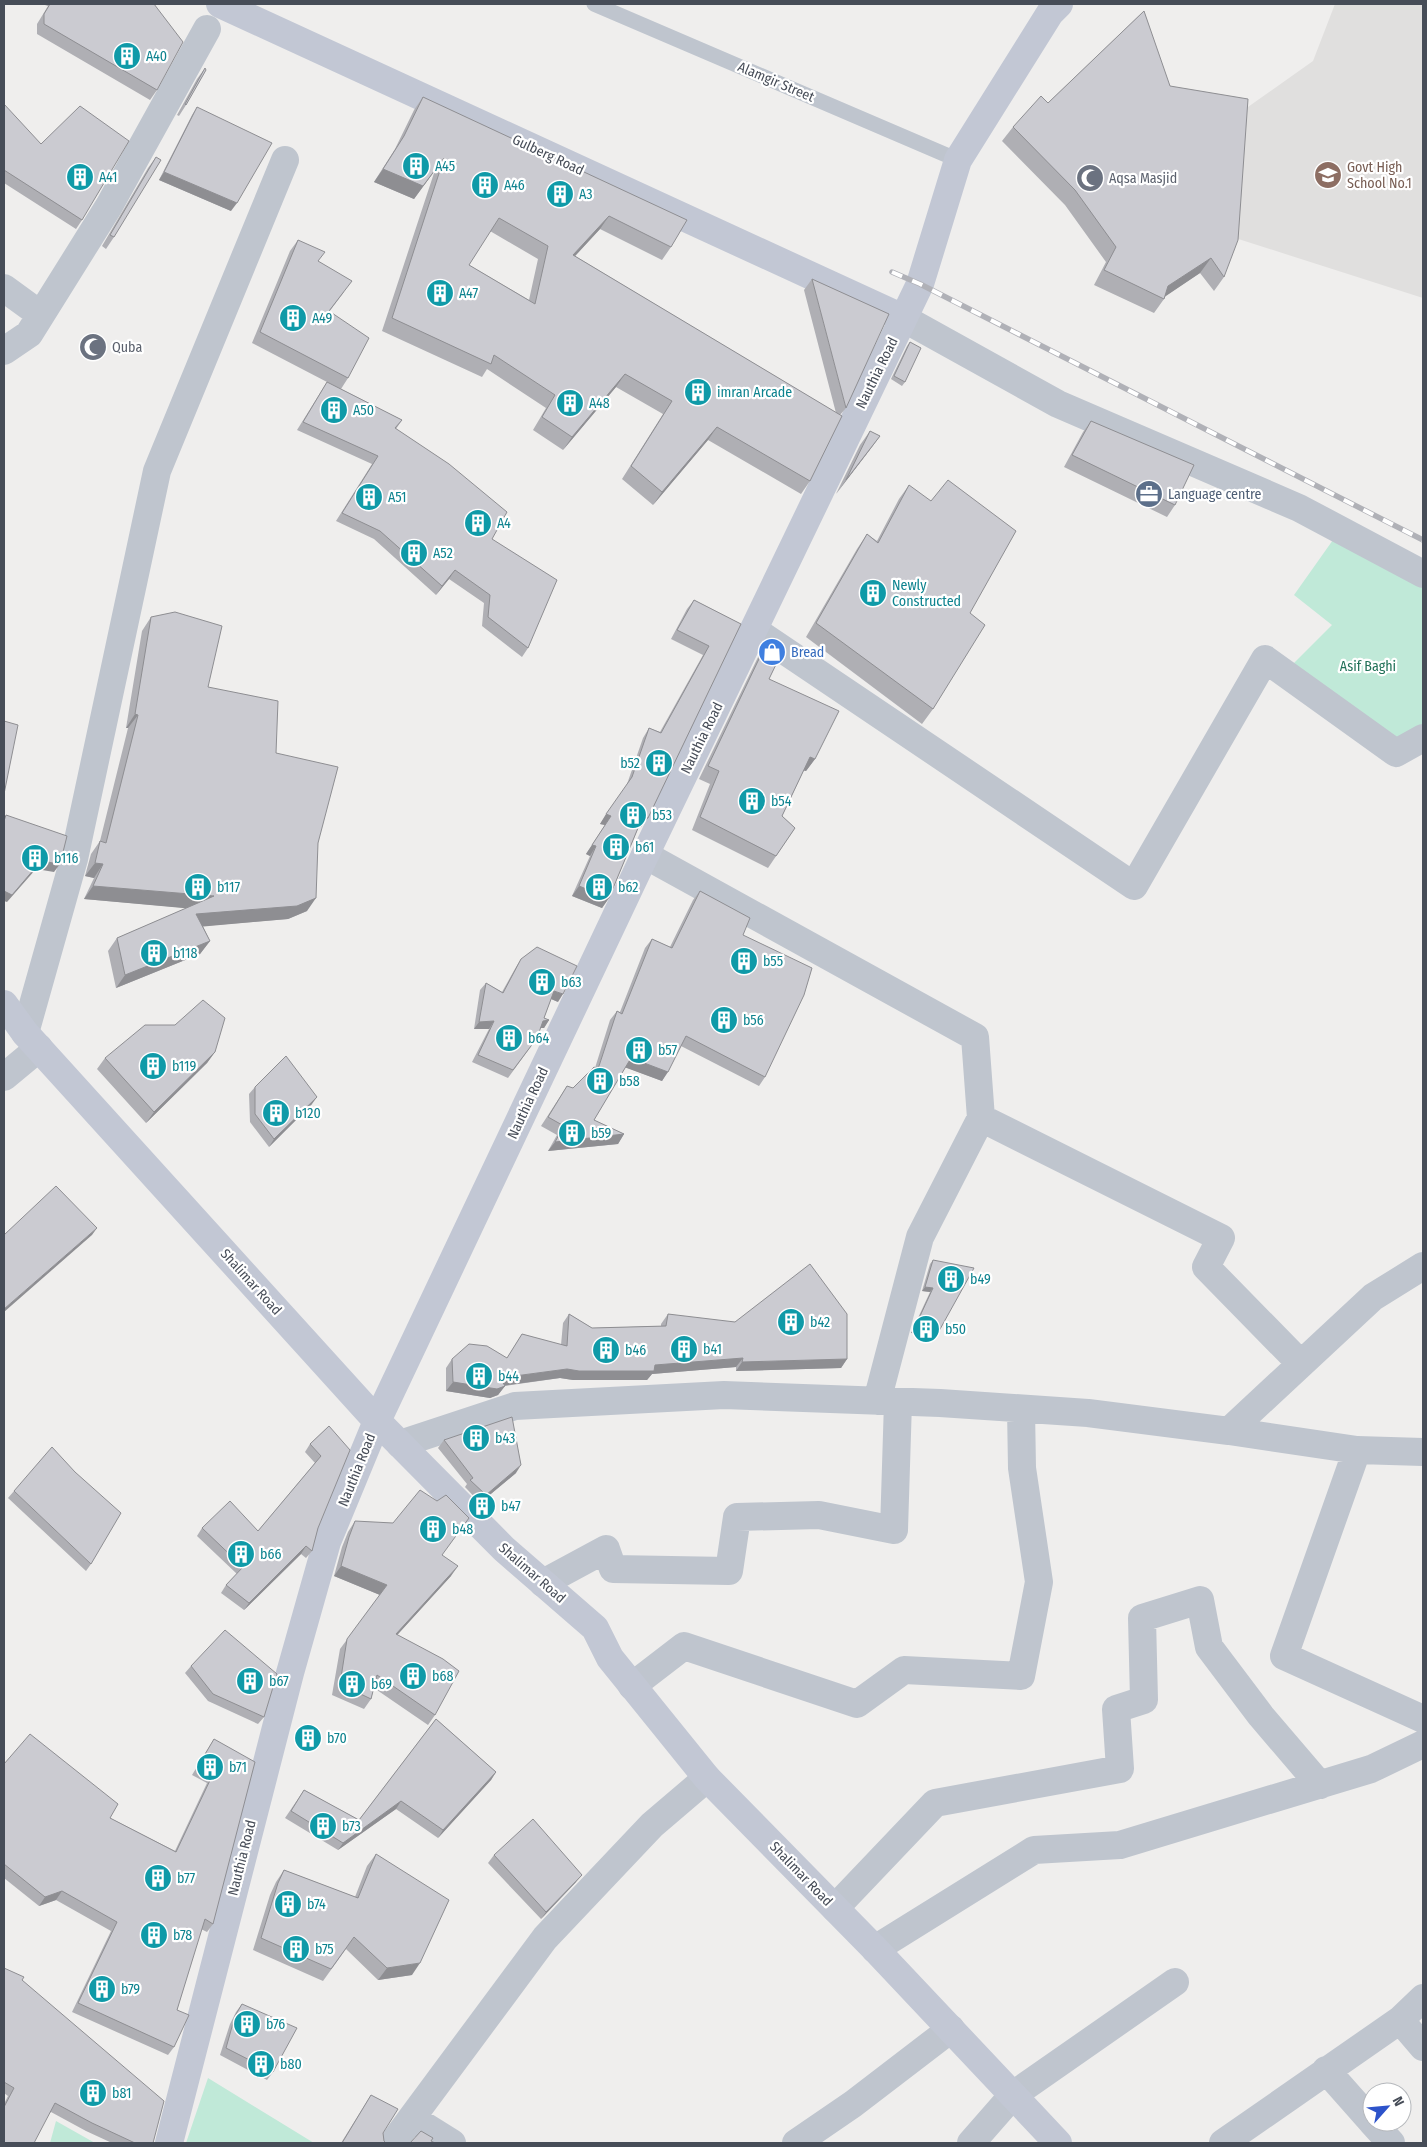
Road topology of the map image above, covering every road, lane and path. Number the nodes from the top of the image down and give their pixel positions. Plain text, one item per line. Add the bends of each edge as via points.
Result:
1 (220, 4) edge
2 (594, 4) edge
3 (1059, 4) edge
4 (207, 29) dead end
5 (285, 160) dead end
6 (958, 160) junction
7 (4, 288) edge
8 (41, 315) junction
9 (903, 318) junction
10 (4, 351) edge
11 (1423, 574) edge
12 (754, 630) junction
13 (1423, 738) edge
14 (646, 855) junction
15 (4, 1004) edge
16 (32, 1041) junction
17 (4, 1077) edge
18 (981, 1118) junction
19 (1423, 1266) edge
20 (1301, 1364) junction
21 (887, 1402) junction
22 (1021, 1408) junction
23 (378, 1421) junction
24 (1228, 1431) junction
25 (400, 1444) junction
26 (1357, 1450) junction
27 (1423, 1452) edge
28 (543, 1583) junction
29 (632, 1686) junction
30 (1423, 1719) edge
31 (1423, 1744) edge
32 (707, 1778) junction
33 (1320, 1785) junction
34 (835, 1908) junction
35 (875, 1948) junction
36 (1175, 1982) dead end
37 (1423, 1998) edge
38 (1400, 2020) junction
39 (951, 2029) junction
40 (1423, 2047) edge
41 (1326, 2070) junction
42 (1013, 2095) junction
43 (1362, 2111) edge
44 (412, 2118) junction
45 (1381, 2132) edge
46 (169, 2143) edge
47 (394, 2143) edge
48 (452, 2143) edge
49 (796, 2143) edge
50 (971, 2143) edge
51 (1058, 2143) edge
52 (1223, 2143) edge
53 (1391, 2143) edge

1 - 9 main road, Gulberg Road
2 - 6 lane, Alamgir Street
3 - 6 main road, Nauthia Road via 1050,13
4 - 8 street via 109,206
5 - 16 street via 157,471
6 - 9 main road, Nauthia Road via 924,274
7 - 8 street
8 - 10 street via 29,334
9 - 11 street via 1058,404 1299,508
9 - 12 main road, Nauthia Road
12 - 13 street via 1134,886 1265,659 1396,753
12 - 14 main road, Nauthia Road
14 - 18 street via 975,1037
14 - 23 main road, Nauthia Road
15 - 16 main road, Shalimar Road
16 - 17 street
16 - 23 main road, Shalimar Road
18 - 20 street via 1221,1238 1206,1267
18 - 21 street via 920,1237
19 - 20 street via 1373,1297
20 - 24 street
21 - 22 street
21 - 25 street via 724,1395 516,1406
21 - 28 street via 894,1530 819,1515 737,1517 729,1571 612,1569 606,1549
22 - 24 street
22 - 29 street via 1022,1468 1039,1582 1021,1676 904,1670 857,1704 684,1646
23 - 25 main road, Shalimar Road
23 - 46 main road, Nauthia Road via 327,1542
24 - 26 street
25 - 28 main road, Shalimar Road via 504,1549
26 - 27 street
26 - 30 street via 1284,1656
28 - 29 main road, Shalimar Road via 595,1628 610,1658
29 - 32 main road, Shalimar Road
31 - 33 street via 1371,1769
32 - 34 main road, Shalimar Road
32 - 44 street via 652,1825 545,1938
33 - 34 street via 1261,1716 1209,1647 1200,1600 1142,1618 1144,1700 1116,1708 1120,1769 935,1803
33 - 35 street via 1120,1845 1034,1850
34 - 35 main road, Shalimar Road
35 - 39 main road, Shalimar Road
36 - 42 street
37 - 38 street
38 - 40 street
38 - 41 street
39 - 42 main road, Shalimar Road
39 - 49 street
41 - 43 street
41 - 52 street
42 - 50 street
42 - 51 main road, Shalimar Road
44 - 47 street
44 - 48 street
45 - 53 street

